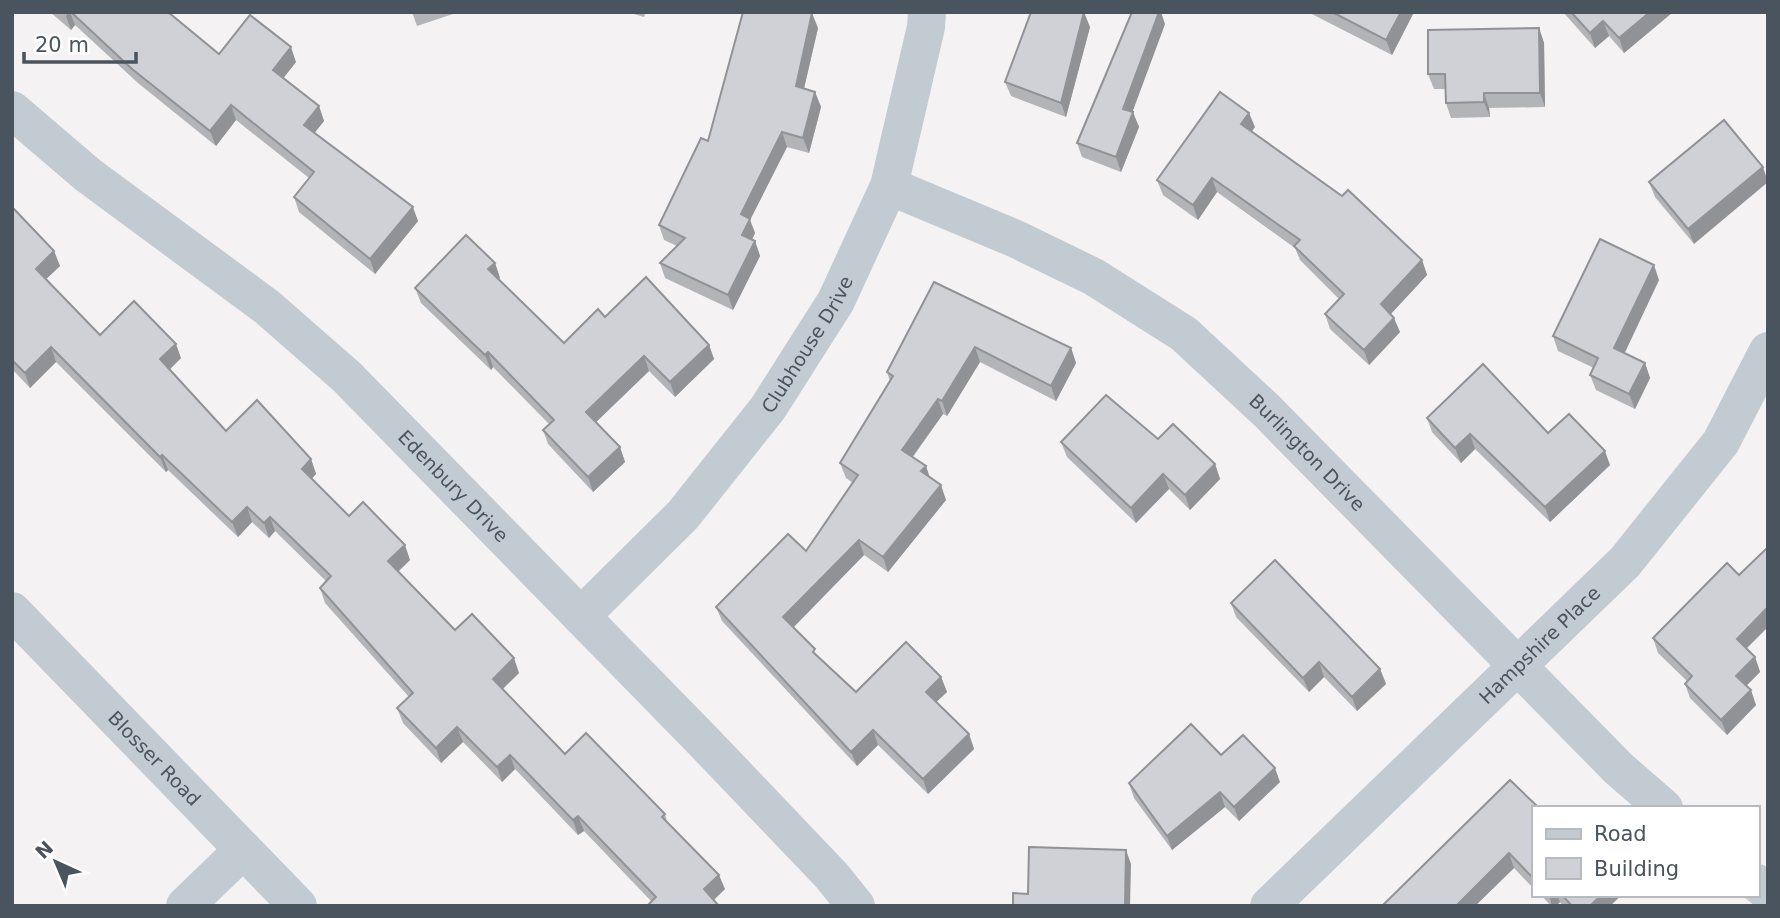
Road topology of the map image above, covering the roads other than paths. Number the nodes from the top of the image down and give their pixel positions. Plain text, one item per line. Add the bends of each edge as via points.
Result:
1 (927, 12) edge
2 (12, 110) edge
3 (890, 186) junction
4 (1768, 351) edge
5 (12, 611) edge
6 (581, 616) junction
7 (1518, 668) junction
8 (1662, 806) edge
9 (243, 850) junction
10 (185, 906) edge
11 (298, 906) edge
12 (856, 906) edge
13 (1269, 906) edge

1 - 3 street, Clubhouse Drive
2 - 6 street, Edenbury Drive via 88,175 267,307 347,377
3 - 6 street, Clubhouse Drive via 836,301 768,408 683,515
3 - 7 street, Burlington Drive via 1094,277 1184,334 1267,411
4 - 7 street, Hampshire Place via 1721,442 1625,562
5 - 9 street, Blosser Road
6 - 12 street, Edenbury Drive
7 - 8 street, Burlington Drive
7 - 13 street, Hampshire Place
9 - 10 street
9 - 11 street, Blosser Road

